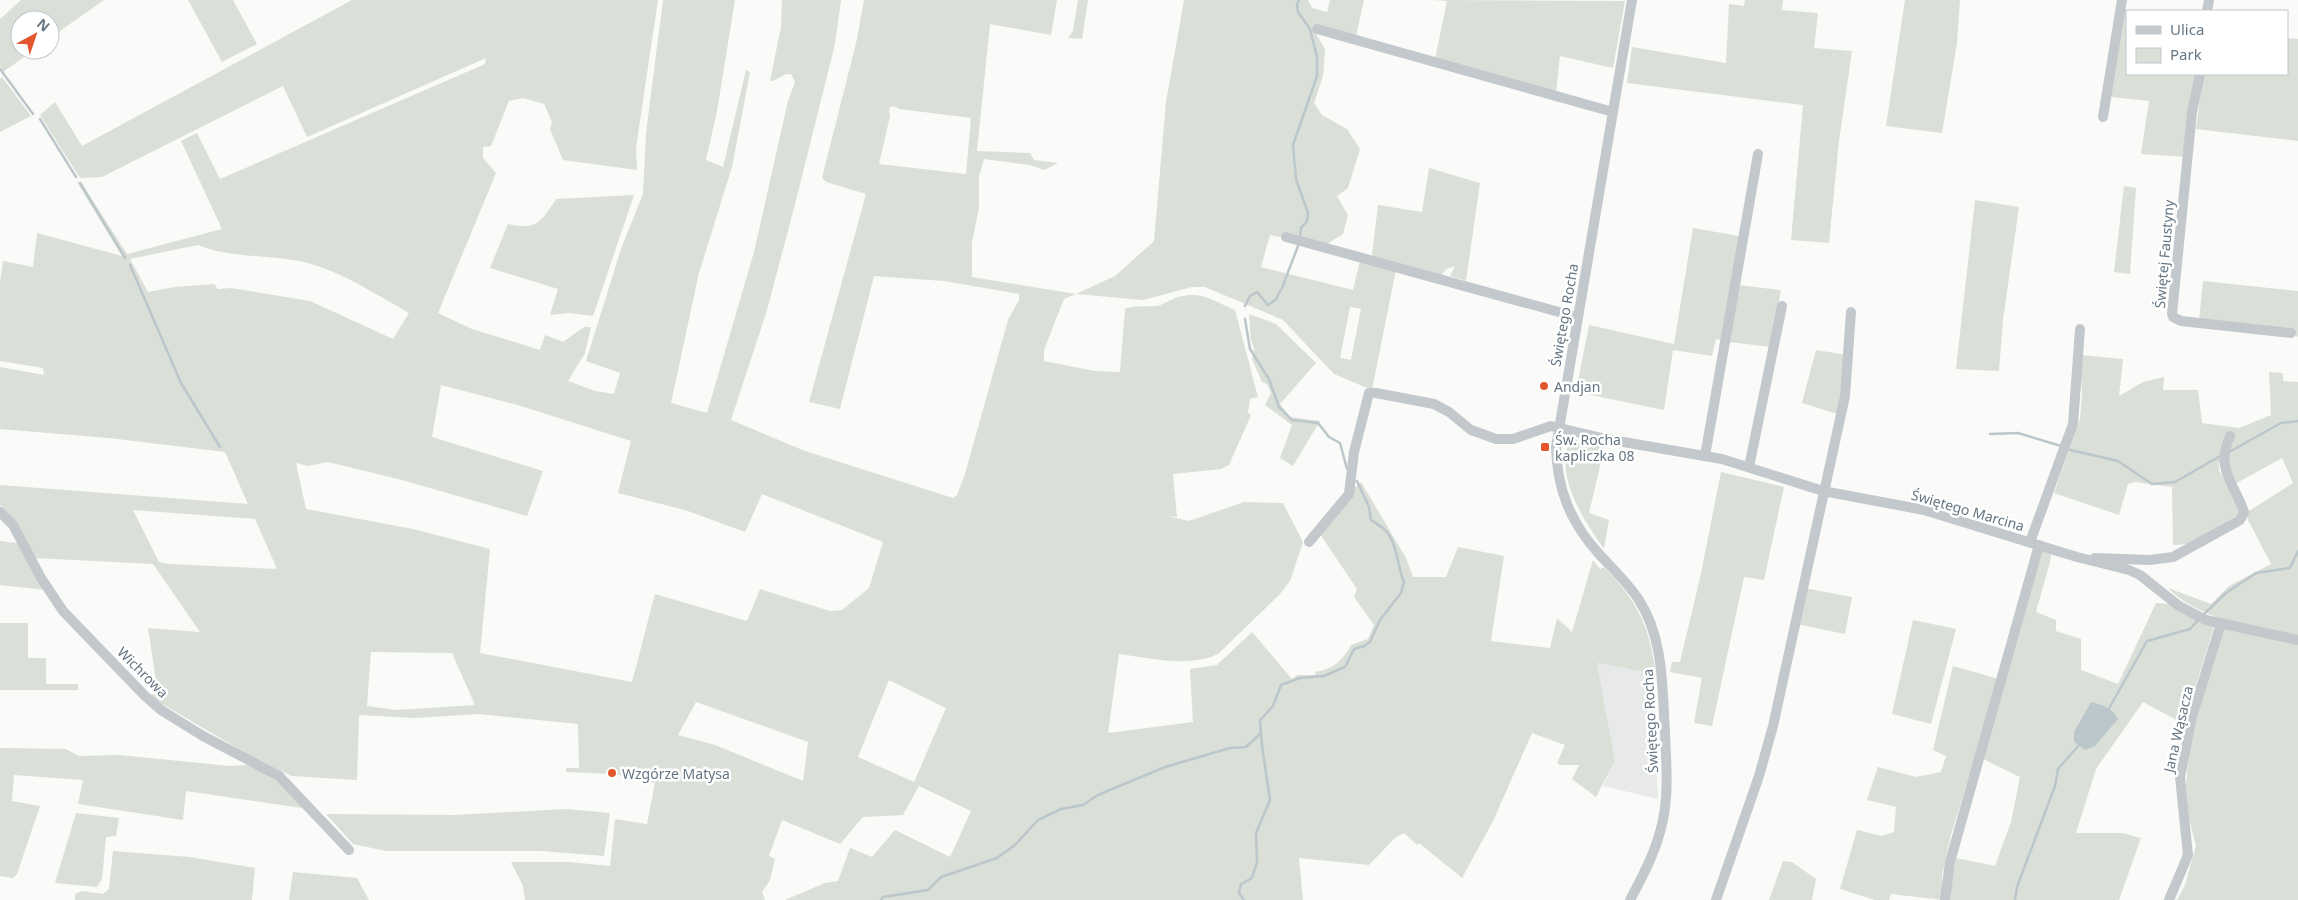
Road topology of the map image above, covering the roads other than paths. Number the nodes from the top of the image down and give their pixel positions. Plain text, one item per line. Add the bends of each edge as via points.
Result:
1 (1632, 0) edge
2 (2122, 0) edge
3 (1317, 29) dead end
4 (2200, 75) edge
5 (1612, 112) junction
6 (2103, 117) dead end
7 (1758, 154) dead end
8 (1286, 237) dead end
9 (1782, 306) dead end
10 (1851, 312) dead end
11 (1577, 318) junction
12 (2080, 329) dead end
13 (2291, 333) dead end
14 (1558, 428) junction
15 (2230, 436) dead end
16 (1705, 456) junction
17 (1749, 468) junction
18 (1823, 492) junction
19 (0, 512) edge
20 (1310, 542) dead end
21 (2034, 544) junction
22 (2077, 557) junction
23 (2221, 623) junction
24 (2298, 640) edge
25 (349, 850) dead end
26 (1630, 900) edge
27 (1716, 900) edge
28 (1945, 900) edge
29 (2170, 900) edge

1 - 5 street, Świętego Rocha
2 - 6 street
3 - 5 street
4 - 13 street, Świętej Faustyny via 2192,112 2173,317 2181,321
5 - 11 street, Świętego Rocha
7 - 16 street
8 - 11 street
9 - 17 street
10 - 18 street via 1845,396
11 - 14 street, Świętego Rocha
12 - 21 street via 2073,424
14 - 16 street, Świętego Marcina
14 - 20 street via 1551,426 1513,439 1496,439 1471,430 1434,404 1369,393 1354,452 1349,494
14 - 26 street, Świętego Rocha via 1556,464 1566,506 1587,541 1638,599 1652,625 1660,658 1665,806 1655,849
15 - 22 street via 2224,462 2228,481 2244,512 2240,520 2173,557 2150,560
16 - 17 street, Świętego Marcina
17 - 18 street, Świętego Marcina
18 - 21 street, Świętego Marcina via 1924,510
18 - 27 street via 1773,726
19 - 25 street, Wichrowa via 13,526 63,611 145,696 203,736 279,776
21 - 22 street, Świętego Marcina
21 - 28 street via 1950,862
22 - 23 street, Świętego Marcina via 2140,575 2179,606 2206,620
23 - 24 street, Świętego Marcina
23 - 29 street, Jana Wąsacza via 2192,717 2180,777 2188,855

